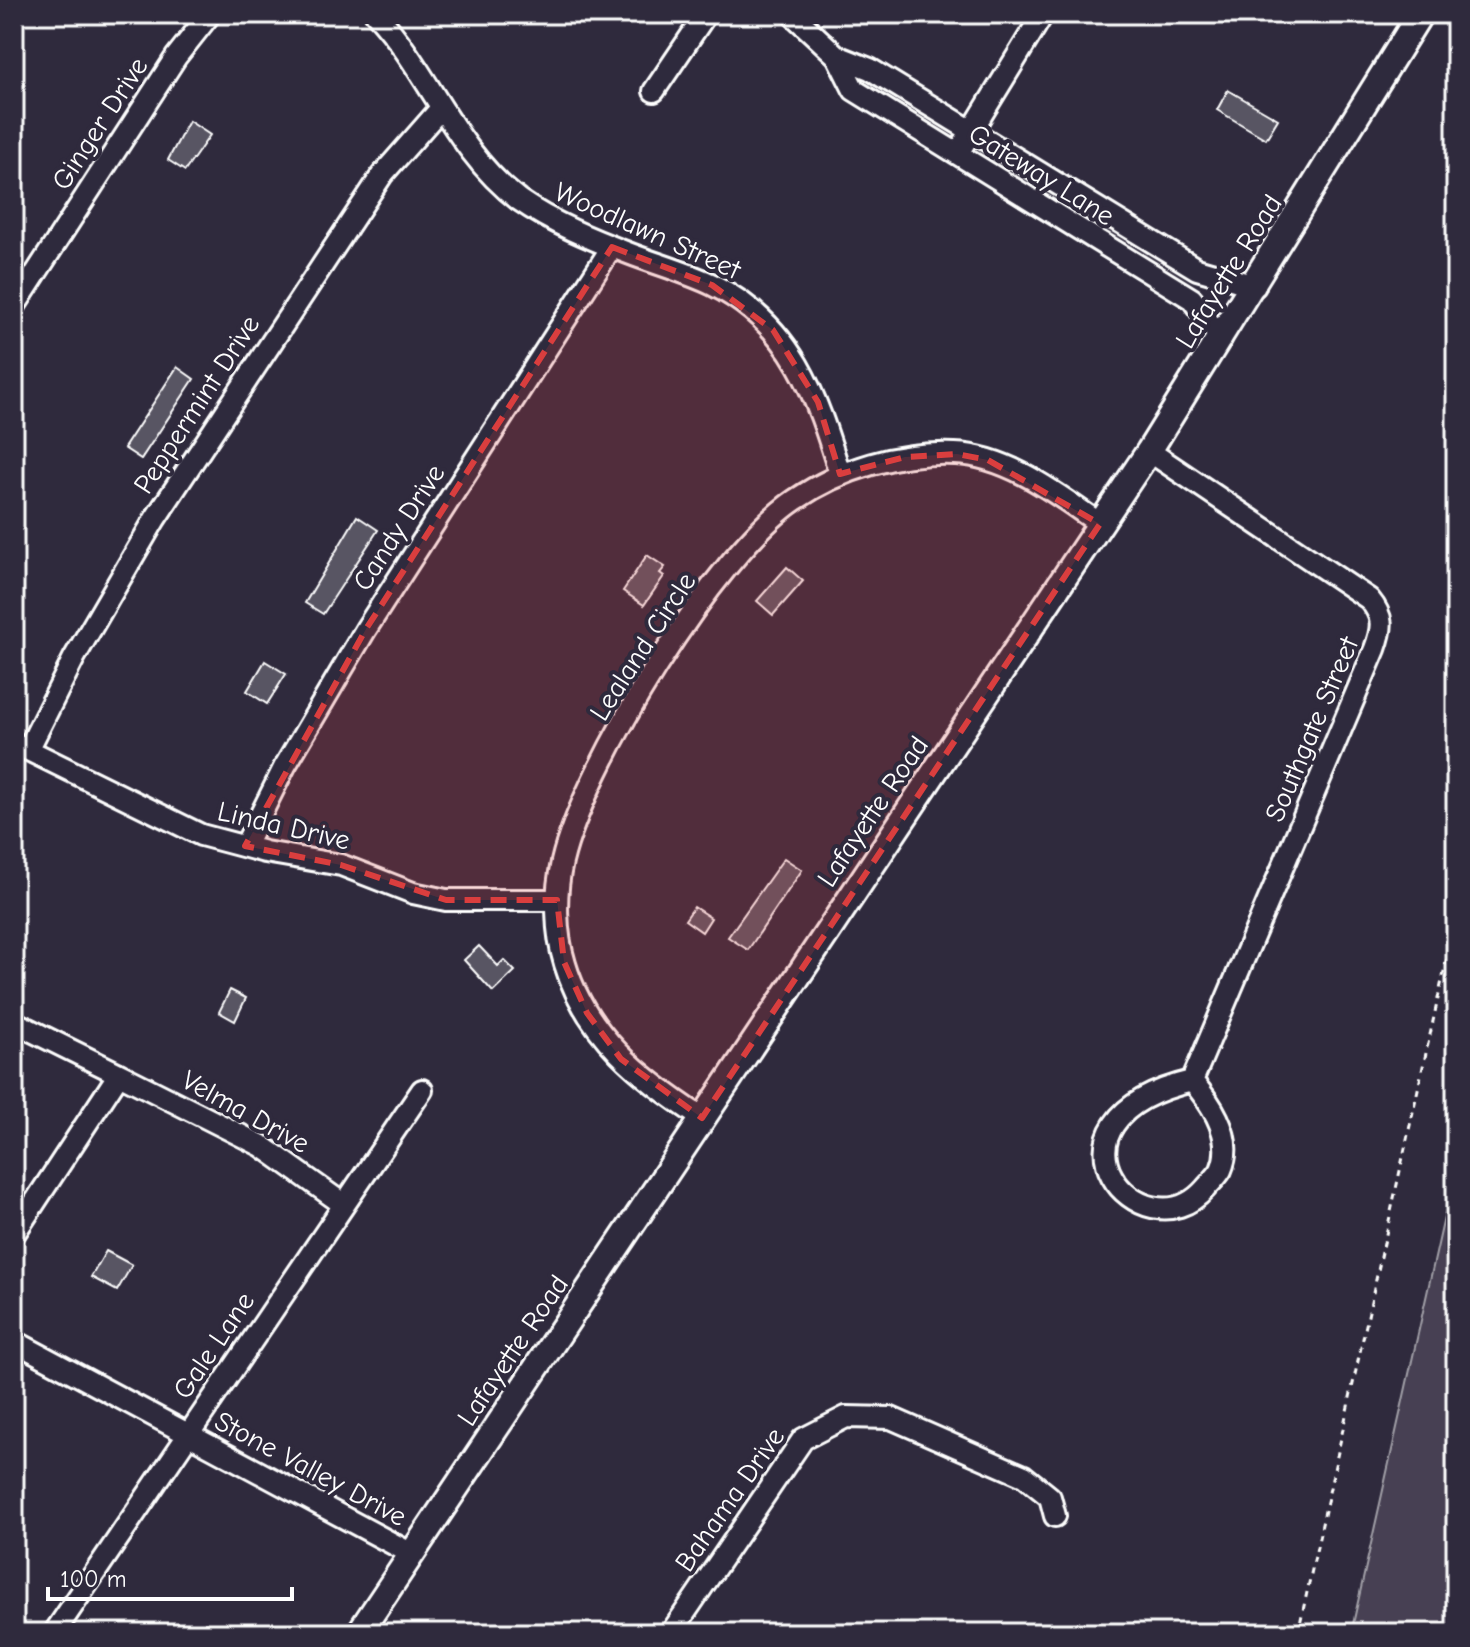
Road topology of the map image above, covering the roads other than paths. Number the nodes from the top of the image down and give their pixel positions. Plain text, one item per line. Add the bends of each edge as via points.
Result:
1 (210, 14) edge
2 (376, 14) edge
3 (706, 14) edge
4 (792, 14) edge
5 (1043, 14) edge
6 (1420, 14) edge
7 (837, 56) junction
8 (654, 91) dead end
9 (441, 108) junction
10 (970, 132) junction
11 (958, 155) junction
12 (612, 247) junction
13 (1168, 252) junction
14 (1154, 276) junction
15 (1255, 286) junction
16 (14, 307) edge
17 (1221, 339) junction
18 (1149, 451) junction
19 (840, 474) junction
20 (1100, 524) junction
21 (21, 747) edge
22 (245, 846) junction
23 (557, 900) junction
24 (20, 1025) dead end
25 (119, 1074) junction
26 (1192, 1081) junction
27 (422, 1090) dead end
28 (702, 1118) junction
29 (343, 1204) junction
30 (14, 1234) edge
31 (14, 1341) edge
32 (187, 1434) junction
33 (1055, 1516) dead end
34 (412, 1554) junction
35 (54, 1633) edge
36 (359, 1633) edge
37 (671, 1633) edge

1 - 16 street, Ginger Drive via 176,57
2 - 9 street, Woodlawn Street
3 - 8 street
4 - 7 street, Gateway Lane
5 - 10 street
6 - 15 main road, Lafayette Road
7 - 10 street, Gateway Lane via 870,69
7 - 11 street, Gateway Lane via 854,90
9 - 12 street, Woodlawn Street via 471,155 518,199
9 - 21 street, Peppermint Drive via 375,185 155,519
10 - 11 street
10 - 13 street, Gateway Lane
11 - 14 street, Gateway Lane
12 - 19 street, Woodlawn Street via 712,285 756,313 802,371 818,402
12 - 22 street, Candy Drive via 366,629 285,766
13 - 14 street
13 - 15 street, Gateway Lane via 1206,274
14 - 17 street, Gateway Lane via 1192,299
15 - 17 main road, Lafayette Road
17 - 18 main road, Lafayette Road
18 - 20 main road, Lafayette Road
18 - 26 street, Southgate Street via 1369,599 1381,617 1382,630
19 - 20 street, Lealand Circle via 905,457 957,454 1019,472
19 - 23 street, Lealand Circle via 794,500 763,526 708,592 663,659 586,792 562,864
20 - 28 main road, Lafayette Road
21 - 22 street, Linda Drive via 201,835
22 - 23 street, Linda Drive via 341,865 446,900
23 - 28 street, Lealand Circle via 564,962 587,1013 621,1059
24 - 25 street, Velma Drive
25 - 29 street, Velma Drive via 262,1146
25 - 30 street
26 - 26 street via 1131,1105 1110,1130 1106,1153 1111,1174 1138,1204 1164,1208 1192,1202 1222,1169 1219,1120
27 - 29 street, Gale Lane
28 - 34 main road, Lafayette Road
29 - 32 street, Gale Lane
31 - 32 street, Stone Valley Drive
32 - 34 street, Stone Valley Drive
32 - 35 street, Gale Lane
33 - 37 street, Bahama Drive via 1050,1497 1024,1476 891,1418 846,1417 803,1439
34 - 36 main road, Lafayette Road

